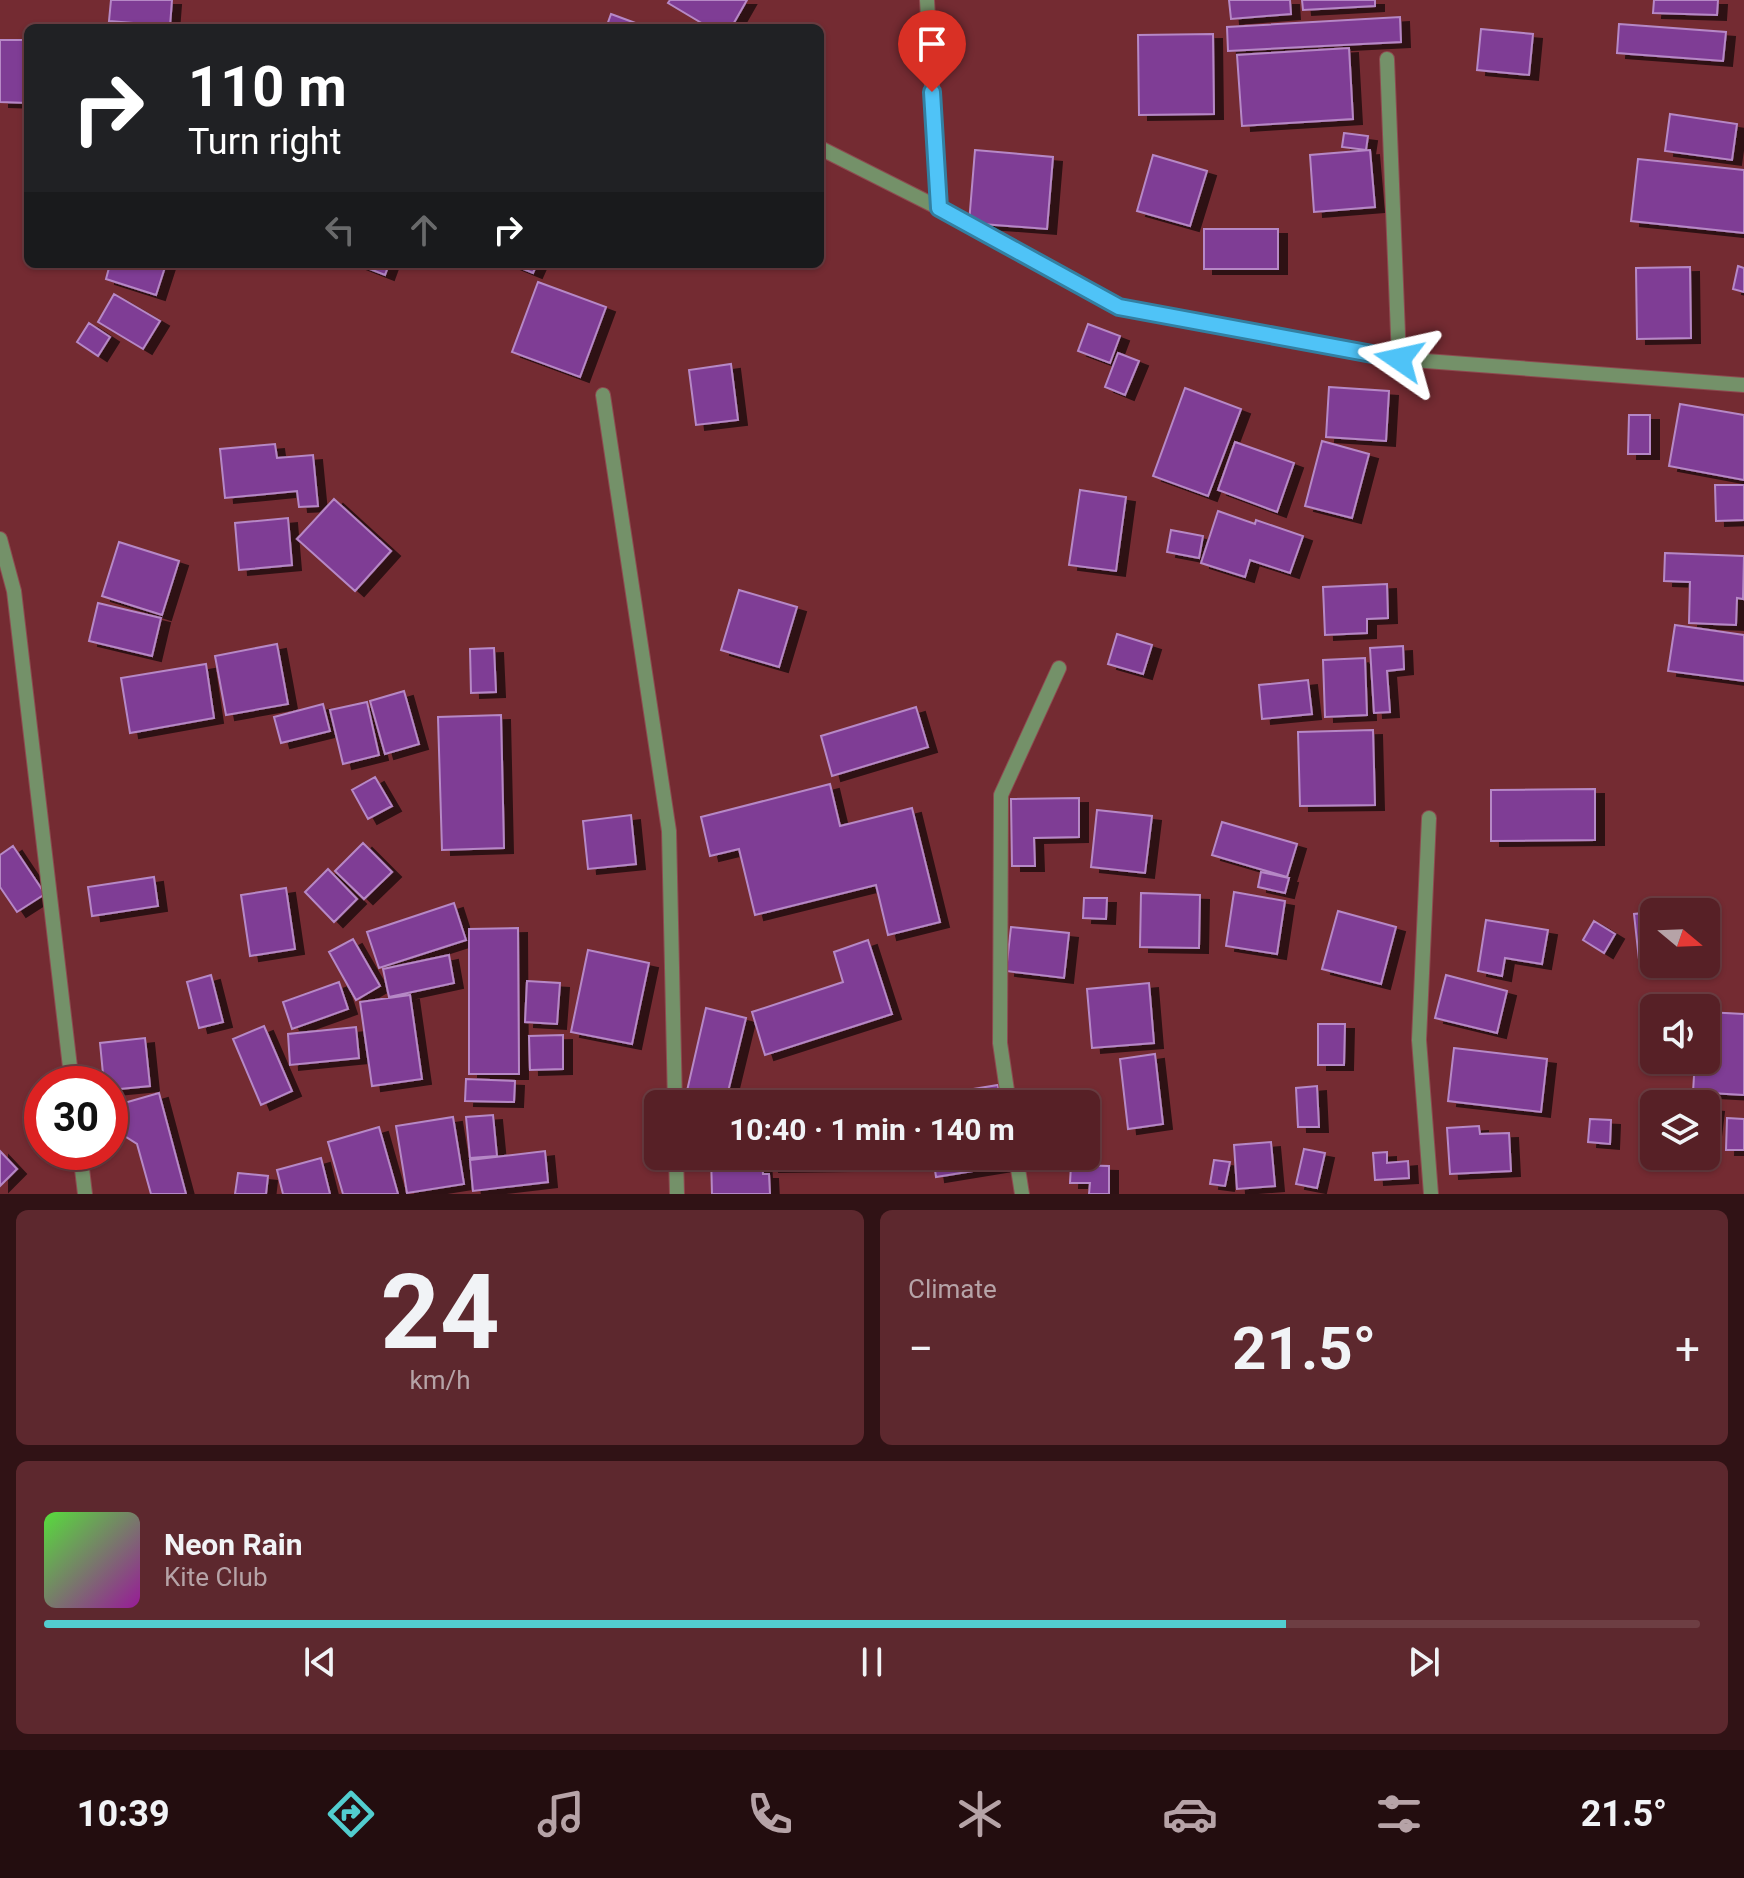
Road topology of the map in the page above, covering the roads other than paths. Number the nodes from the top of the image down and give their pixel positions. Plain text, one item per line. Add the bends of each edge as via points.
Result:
1 (927, 0) edge
2 (1387, 59) dead end
3 (824, 150) edge
4 (939, 208) junction
5 (1399, 359) junction
6 (1744, 385) edge
7 (603, 395) dead end
8 (0, 539) edge
9 (1059, 668) dead end
10 (1429, 818) dead end
11 (70, 1066) edge
12 (675, 1090) edge
13 (1007, 1090) edge
14 (82, 1170) edge
15 (676, 1170) edge
16 (1018, 1170) edge
17 (85, 1194) edge
18 (677, 1194) edge
19 (1022, 1194) edge
20 (1431, 1194) edge

1 - 4 street
2 - 5 street
3 - 4 street
4 - 5 street via 1119,307
5 - 6 street
7 - 12 street via 669,831
8 - 11 street via 14,591
9 - 13 street via 1001,795 1000,1043
10 - 20 street via 1419,1040
14 - 17 street
15 - 18 street
16 - 19 street

